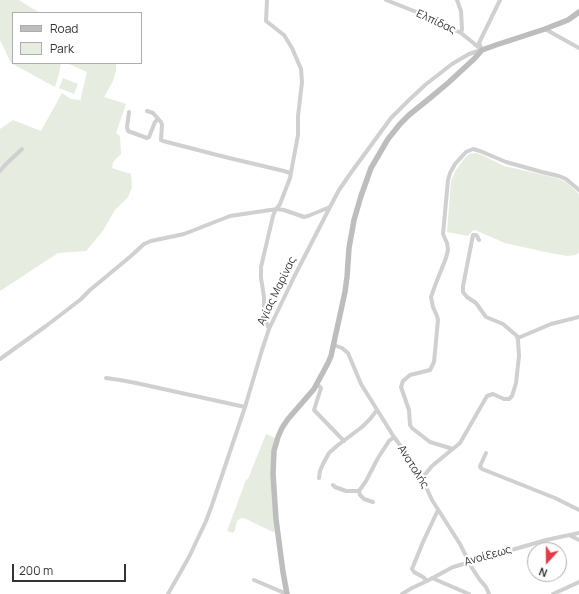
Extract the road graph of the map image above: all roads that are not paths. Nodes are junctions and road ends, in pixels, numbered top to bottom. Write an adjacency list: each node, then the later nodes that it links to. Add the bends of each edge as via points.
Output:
1 (267, 0): 15 (street, via 266,21 284,35 301,69 298,135)
2 (386, 0): 7 (street, Ελπίδας)
3 (457, 0): 7 (street, via 461,11)
4 (500, 0): 9 (street, via 479,43)
5 (579, 12): 6 (street, Αγίας Μαρίνας, via 568,20)
6 (545, 29): 8 (street); 9 (street, Αγίας Μαρίνας)
7 (461, 33): 9 (street, Ελπίδας)
8 (579, 48)
9 (482, 50): 17 (street, Αγίας Μαρίνας, via 452,64 408,100 391,118 350,174); 23 (street, via 404,119 388,139 371,168 354,220 346,283)
10 (147, 111): 12 (street)
11 (130, 112): 12 (street, via 128,131 147,138)
12 (158, 119): 15 (street, via 162,126 163,142)
13 (22, 149): 14 (street)
14 (0, 171)
15 (290, 173): 18 (street)
16 (579, 190): 31 (street, via 559,176 506,162 473,149 466,152 450,173 443,234 448,250 431,297 438,320 434,362 430,370 410,375 401,387 412,428 430,442)
17 (330, 207): 18 (street, via 308,216); 21 (street, Αγίας Μαρίνας)
18 (277, 209): 21 (street, via 271,223 261,267 264,316); 24 (street, via 230,216 184,234 144,244 80,300)
19 (479, 240): 22 (street, via 476,234 473,235 464,292 486,317 504,324)
20 (579, 317): 22 (street, via 551,324)
21 (269, 329): 27 (street, Αγίας Μαρίνας)
22 (518, 338): 31 (street, via 518,373 512,396 507,400 492,394 487,396 462,440)
23 (334, 345): 26 (street, via 328,364); 28 (street, Ανατολής, via 348,353 361,384)
24 (0, 359)
25 (106, 378): 27 (street)
26 (317, 384): 30 (street, via 321,388 314,410); 49 (street, via 282,428 274,452 276,519)
27 (245, 407): 48 (street, Αγίας Μαρίνας, via 206,521)
28 (377, 410): 29 (street, Ανατολής); 30 (street, via 362,427)
29 (394, 437): 34 (street, Ανατολής); 36 (street, via 381,452)
30 (344, 441): 33 (street, via 327,456)
31 (453, 450): 34 (street, via 432,466)
32 (486, 453): 39 (street, via 480,464 482,469)
33 (318, 478)
34 (422, 478): 38 (street, Ανατολής)
35 (333, 485): 36 (street, via 346,491)
36 (359, 491): 37 (street, via 364,499)
37 (373, 502)
38 (438, 510): 43 (street, Ανατολής); 46 (street, via 412,569)
39 (579, 510)
40 (579, 533): 41 (street, Ανοίξεως)
41 (569, 535): 42 (street); 43 (street, Ανοίξεως)
42 (579, 540)
43 (469, 562): 44 (street, Ανοίξεως, via 449,568); 52 (street, Ανατολής)
44 (432, 578): 46 (street, Ανοίξεως); 51 (street)
45 (254, 580): 49 (street)
46 (427, 581): 50 (street, Ανοίξεως)
47 (579, 582): 53 (street)
48 (168, 594)
49 (287, 594)
50 (402, 594)
51 (469, 594)
52 (489, 594)
53 (553, 594)

